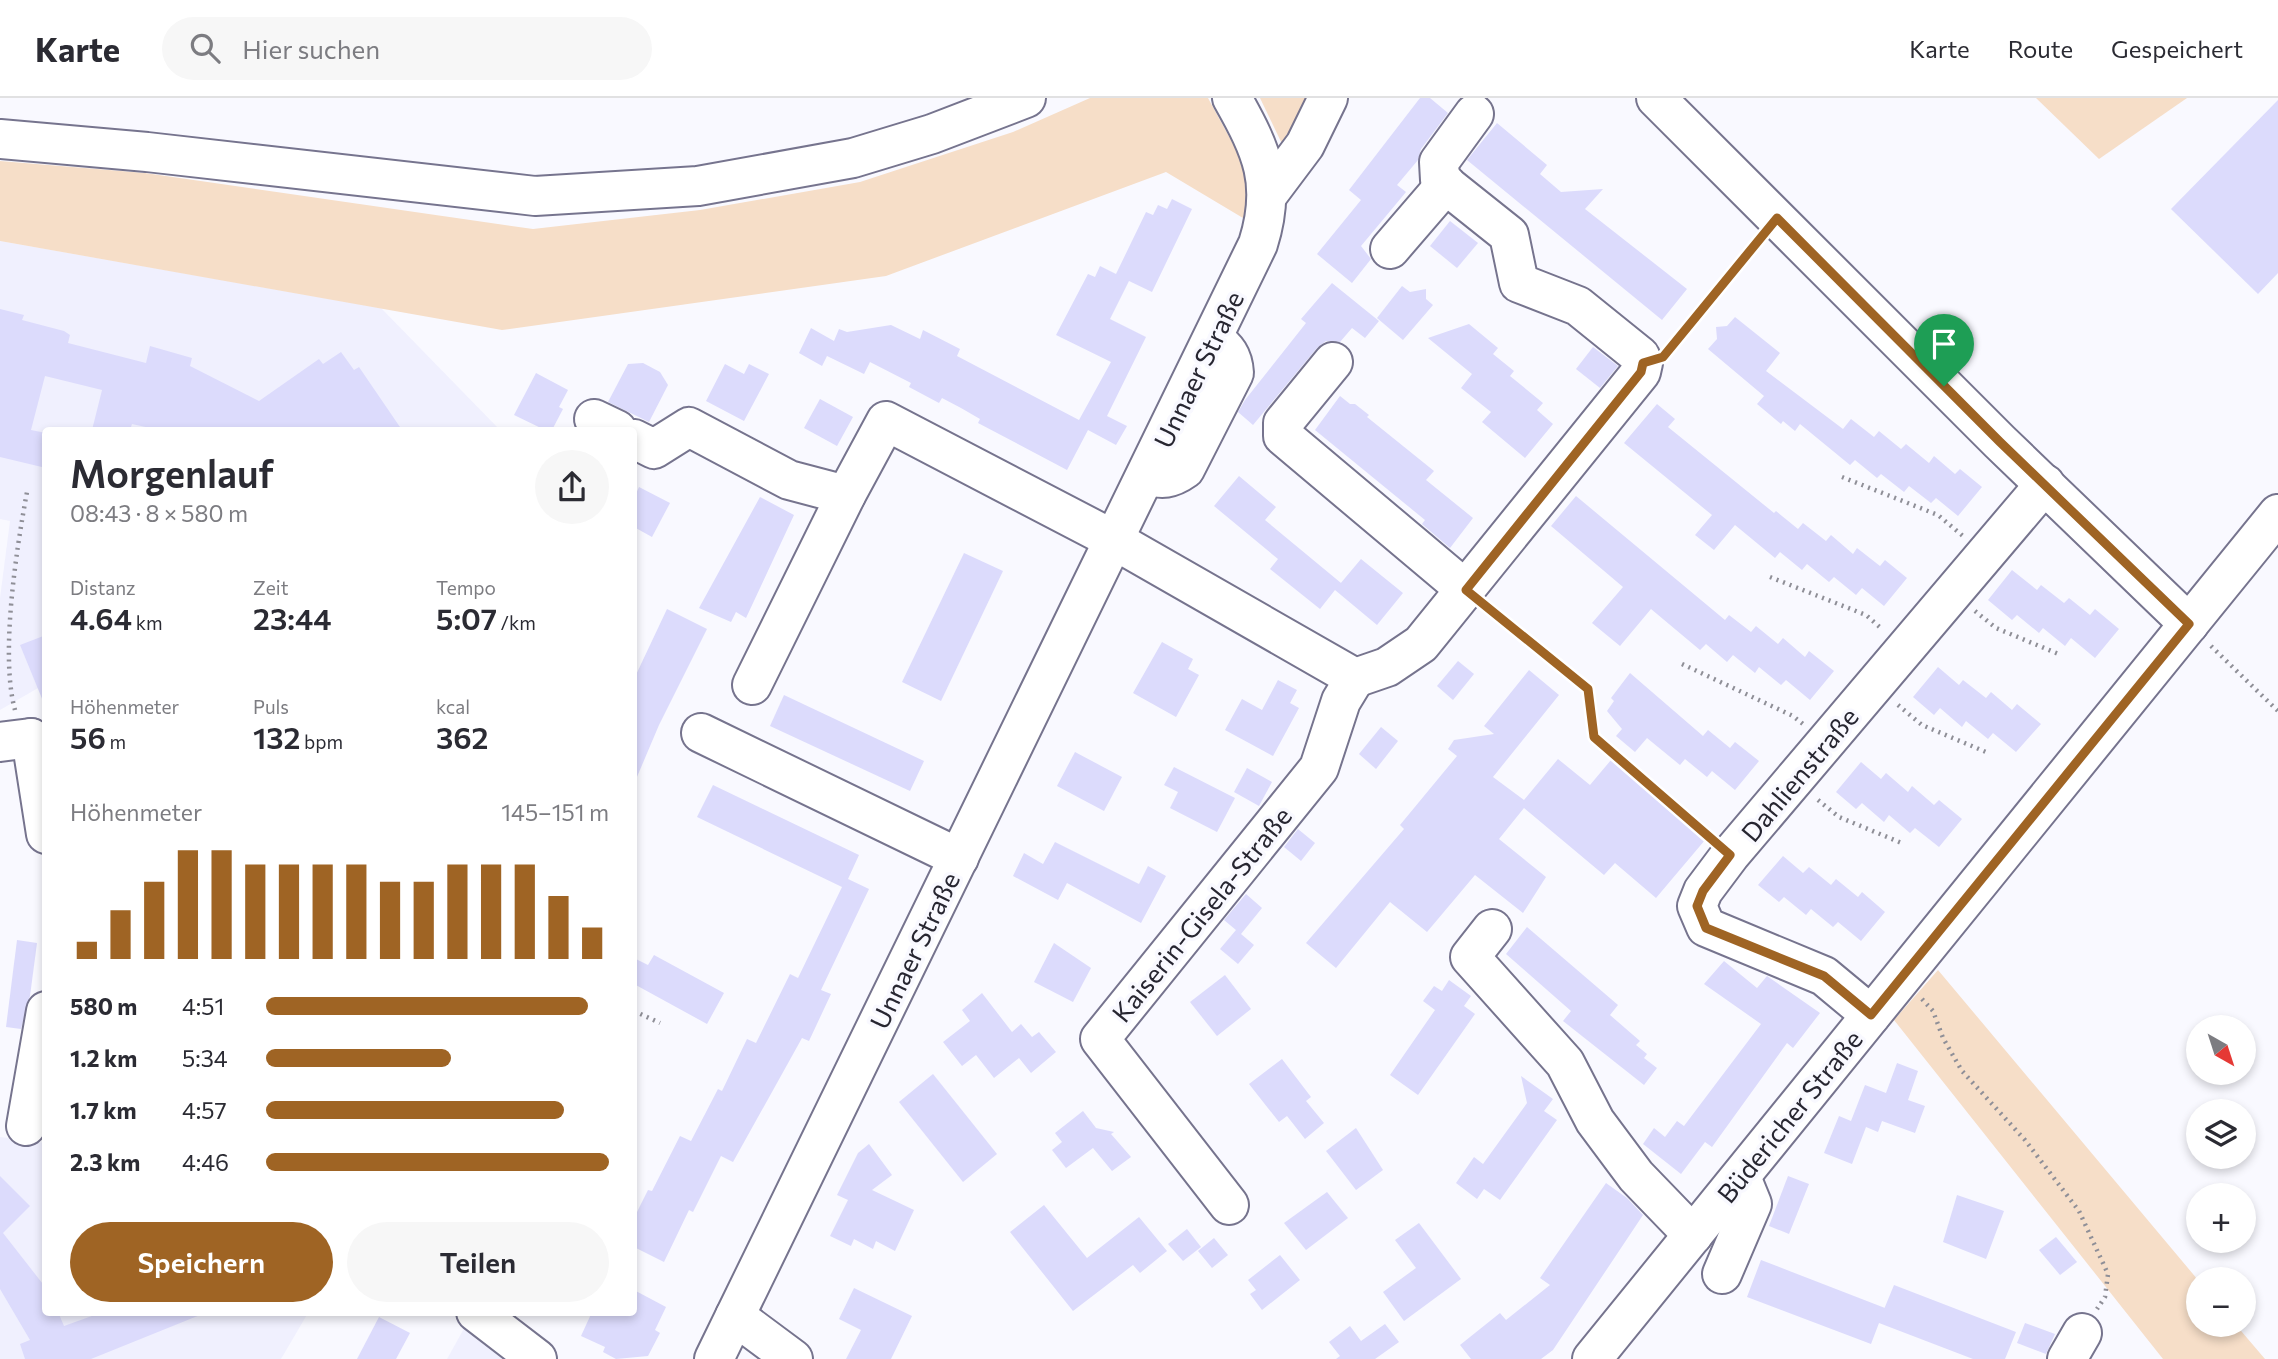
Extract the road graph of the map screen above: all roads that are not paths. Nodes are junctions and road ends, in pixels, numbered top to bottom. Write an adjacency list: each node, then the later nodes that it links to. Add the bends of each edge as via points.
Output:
1 (1026, 98): 6 (street, via 853,159 698,186 535,196)
2 (1232, 98): 8 (street, Unnaer Straße, via 1260,150)
3 (1328, 98): 8 (street, Unnaer Straße, via 1305,145)
4 (1656, 98): 12 (street)
5 (1474, 114): 7 (street, via 1439,162 1440,180)
6 (0, 139)
7 (1446, 184): 9 (street); 16 (street, via 1509,235 1519,283 1578,306 1640,356 1653,360)
8 (1269, 193): 15 (street, Unnaer Straße, via 1258,244)
9 (1390, 249)
10 (1333, 362): 16 (street, via 1283,423 1283,436)
11 (637, 440): 13 (street, via 654,449 689,427 789,480)
12 (2045, 484): 17 (street); 25 (street, Dahlienstraße, via 1730,855 1697,906 1706,928 1824,976)
13 (846, 495): 15 (street, via 886,421); 19 (street)
14 (2278, 514): 17 (street, Büdericher Straße)
15 (1114, 540): 18 (street); 23 (street, Unnaer Straße)
16 (1466, 590): 18 (street, via 1422,644 1387,667)
17 (2189, 624): 25 (street, Büdericher Straße)
18 (1355, 678): 29 (street, Kaiserin-Gisela-Straße, via 1341,701 1319,768 1100,1039)
19 (752, 685)
20 (26, 733): 22 (street)
21 (701, 733): 23 (street)
22 (42, 814)
23 (959, 858): 33 (street, Unnaer Straße)
24 (1492, 929): 30 (street, via 1470,957 1565,1063 1595,1121 1636,1176)
25 (1871, 1015): 28 (street, Büdericher Straße)
26 (42, 1032): 27 (street)
27 (24, 1126)
28 (1741, 1177): 30 (street, Büdericher Straße); 31 (street, via 1752,1204)
29 (1229, 1205)
30 (1693, 1235): 37 (street, Büdericher Straße)
31 (1723, 1274)
32 (481, 1316): 34 (street)
33 (735, 1316): 35 (street, Unnaer Straße); 36 (street)
34 (537, 1359)
35 (714, 1359)
36 (793, 1359)
37 (1592, 1359)

